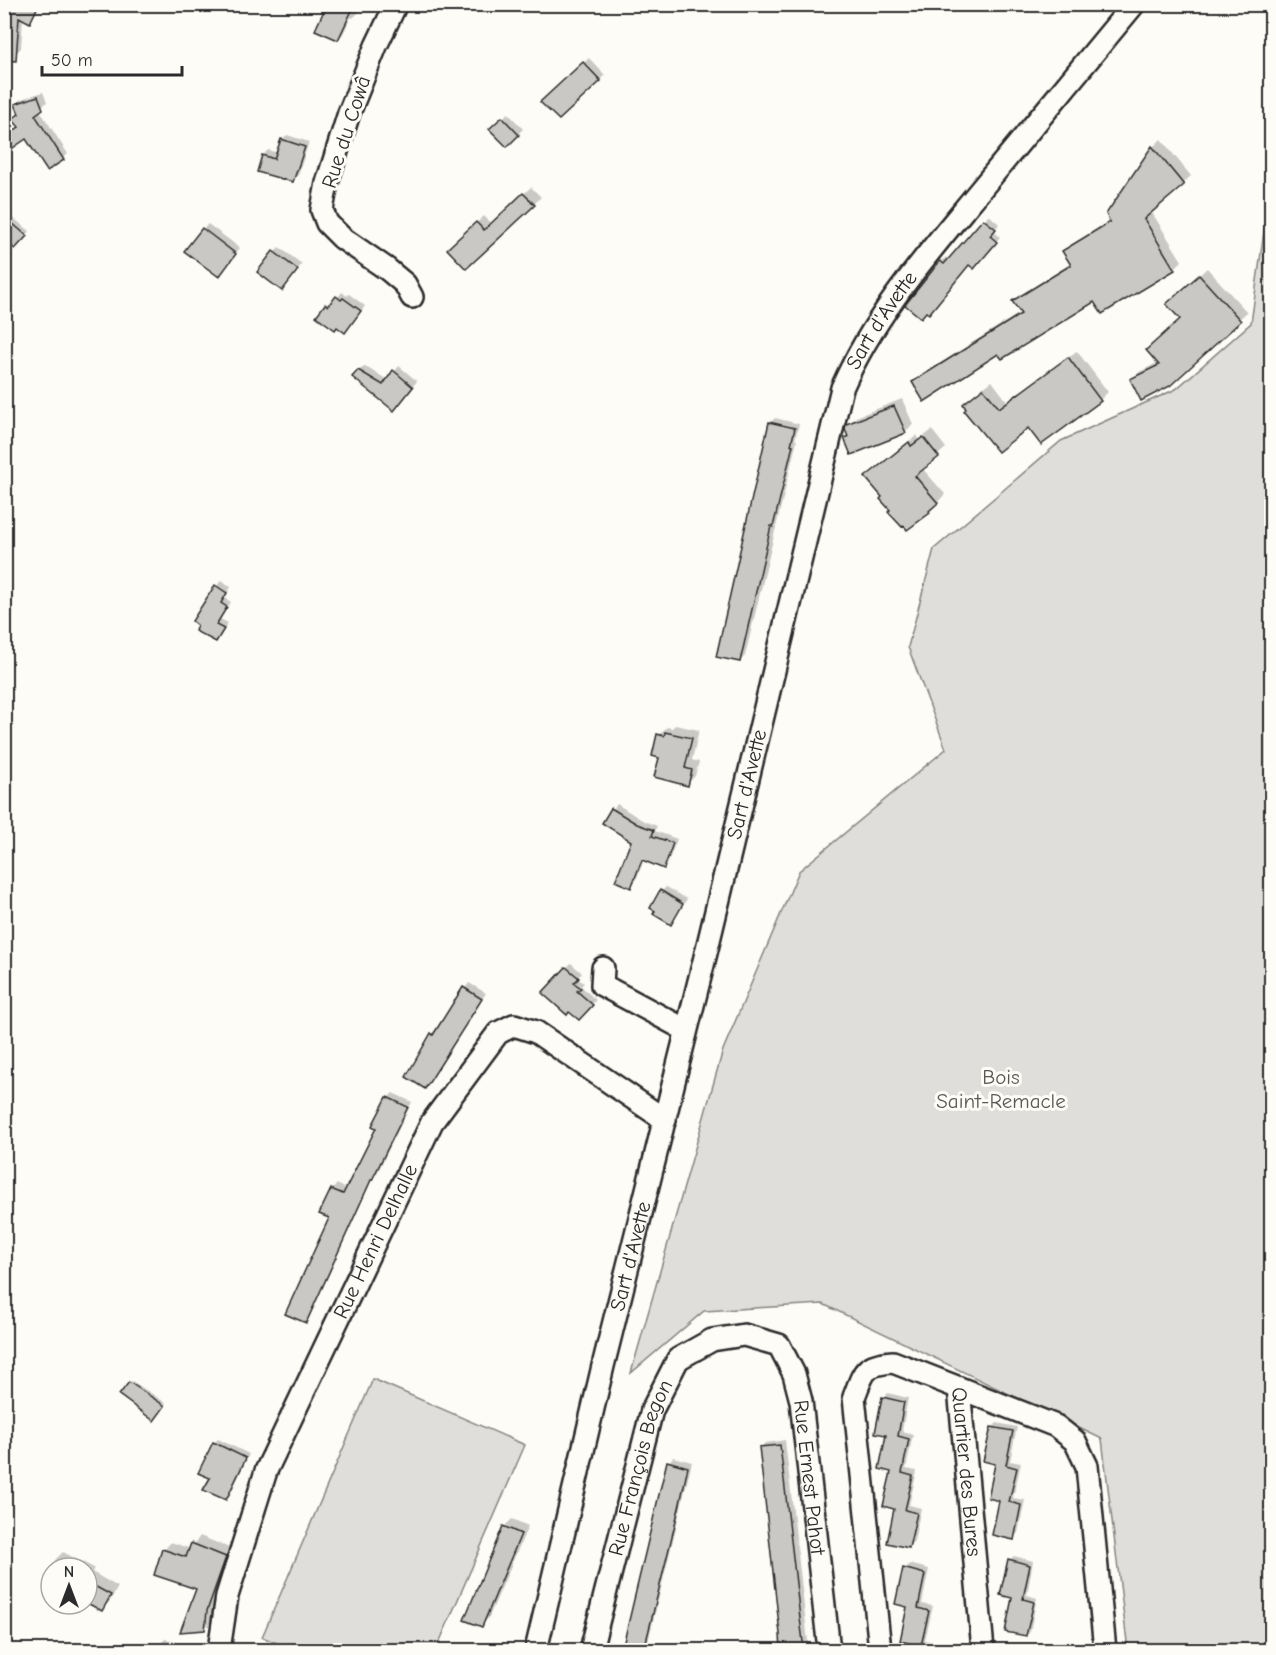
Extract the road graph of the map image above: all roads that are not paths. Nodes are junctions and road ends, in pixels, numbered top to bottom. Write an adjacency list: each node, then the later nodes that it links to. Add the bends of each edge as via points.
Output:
1 (396, 4): 3 (street, Rue du Cowâ, via 346,123 322,210 327,223 342,238 405,284)
2 (1134, 4): 5 (street, Sart d'Avette, via 920,263 876,321 842,388)
3 (412, 297)
4 (603, 969): 5 (street, via 602,985)
5 (686, 1030): 6 (street, Sart d'Avette)
6 (665, 1120): 9 (street, Rue Henri Delhalle, via 536,1032 514,1025 498,1033 432,1122 266,1471 227,1596); 10 (street, Sart d'Avette)
7 (744, 1335): 11 (street, Rue François Begon, via 712,1340 678,1359 652,1410); 12 (street, Rue Ernest Pahot, via 779,1345 794,1374 801,1401)
8 (959, 1388): 13 (street, Quartier des Bures, via 893,1362 875,1363 863,1373 854,1396); 14 (street, Quartier des Bures); 15 (street, via 1056,1426 1075,1441 1086,1466)
9 (219, 1650)
10 (536, 1650)
11 (591, 1650)
12 (829, 1650)
13 (880, 1650)
14 (983, 1650)
15 (1105, 1650)

